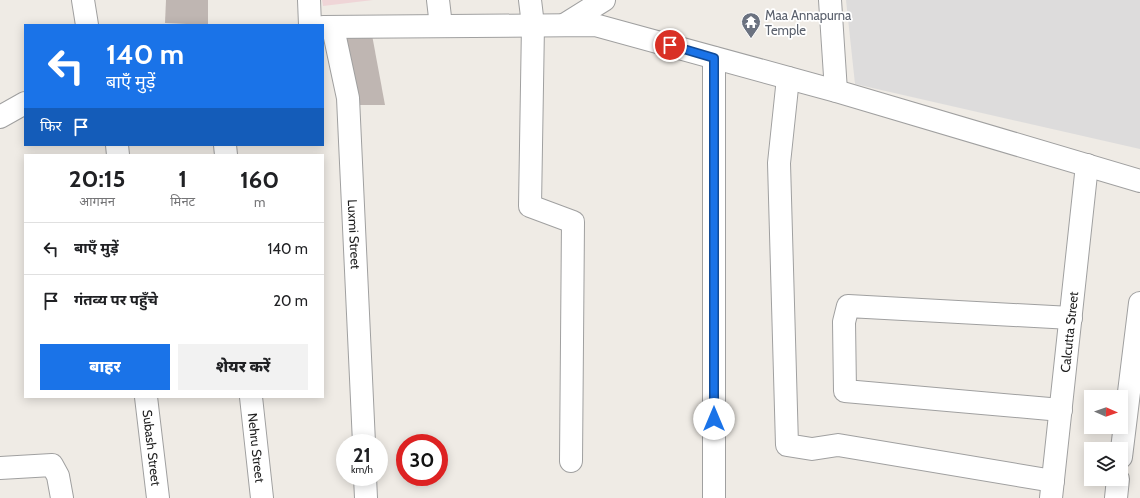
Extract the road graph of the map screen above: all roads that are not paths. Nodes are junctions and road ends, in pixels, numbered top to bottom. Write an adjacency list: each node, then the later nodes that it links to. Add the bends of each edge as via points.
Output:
1 (83, 0): 7 (street)
2 (309, 0): 8 (street)
3 (438, 0): 11 (street)
4 (530, 0): 10 (street)
5 (604, 0): 9 (street)
6 (830, 0): 15 (street)
7 (87, 24)
8 (310, 24)
9 (564, 24): 10 (street); 13 (street, via 595,25)
10 (533, 25): 11 (street); 27 (street, via 530,206 573,222)
11 (440, 26): 12 (street)
12 (328, 28): 25 (street, Luxmi Street, via 348,98)
13 (714, 58): 14 (street); 36 (street)
14 (788, 78): 15 (street); 31 (street, via 779,163 787,445 812,448 838,445)
15 (836, 91): 18 (street)
16 (24, 104): 17 (street)
17 (0, 117)
18 (1087, 166): 19 (street); 21 (street, Calcutta Street)
19 (1140, 181)
20 (1140, 303): 26 (street)
21 (1071, 318): 24 (street, Calcutta Street); 24 (street, via 848,306 844,322 845,391)
22 (146, 398): 33 (street, Subash Street)
23 (251, 398): 34 (street, Nehru Street)
24 (1061, 410): 31 (street, Calcutta Street)
25 (364, 434)
26 (1123, 442)
27 (571, 460)
28 (0, 468): 32 (street, via 52,465 58,476)
29 (366, 486): 35 (street)
30 (1117, 486): 37 (street)
31 (1052, 490)
32 (62, 498)
33 (158, 498)
34 (262, 498)
35 (366, 498)
36 (714, 498)
37 (1116, 498)

